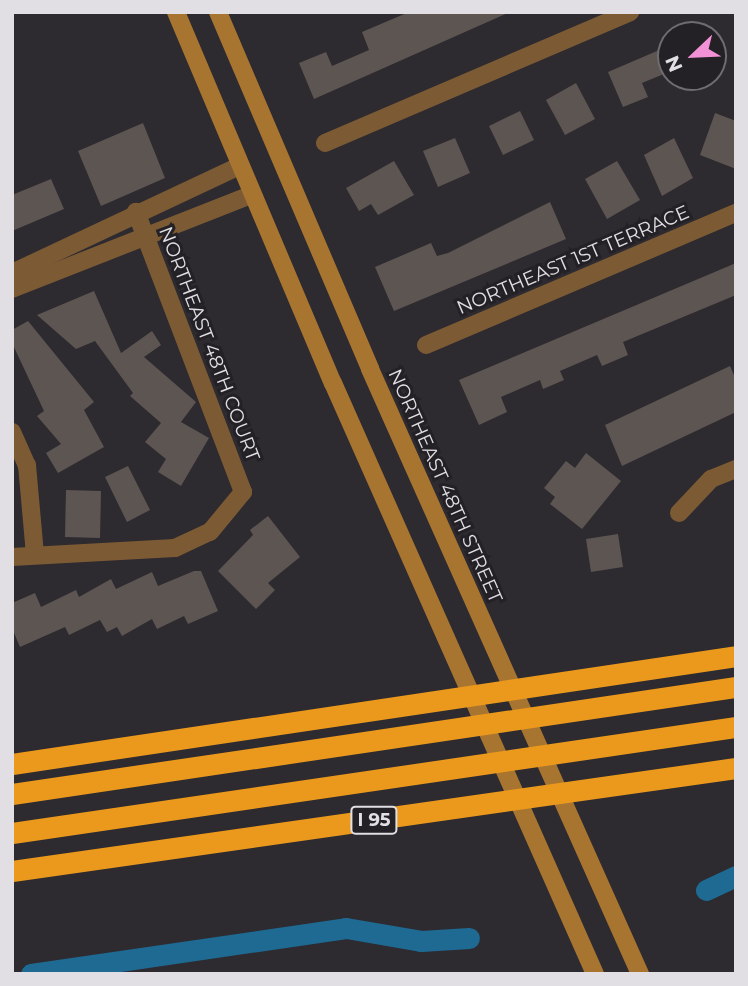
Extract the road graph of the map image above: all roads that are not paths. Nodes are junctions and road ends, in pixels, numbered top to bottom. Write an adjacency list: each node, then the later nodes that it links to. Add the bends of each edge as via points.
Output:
1 (176, 12): 5 (main road)
2 (218, 12): 27 (main road, NORTHEAST 48TH STREET)
3 (630, 12): 4 (street)
4 (326, 143)
5 (239, 166): 6 (main road); 7 (street)
6 (251, 195): 9 (street); 26 (main road)
7 (136, 212): 9 (street, NORTHEAST 48TH COURT); 10 (street)
8 (736, 213): 12 (street, NORTHEAST 1ST TERRACE)
9 (145, 236): 11 (street); 16 (street, NORTHEAST 48TH COURT, via 243,492 210,532 175,548)
10 (12, 273)
11 (12, 289)
12 (426, 345)
13 (12, 432): 16 (street, via 27,465)
14 (736, 469): 15 (street, via 711,479)
15 (679, 513)
16 (35, 554): 17 (street)
17 (12, 557)
18 (736, 656): 21 (highway)
19 (736, 687): 23 (highway)
20 (736, 727): 24 (highway)
21 (12, 764)
22 (736, 768): 25 (highway, I 95)
23 (12, 794)
24 (12, 833)
25 (12, 871)
26 (595, 974)
27 (640, 974)

